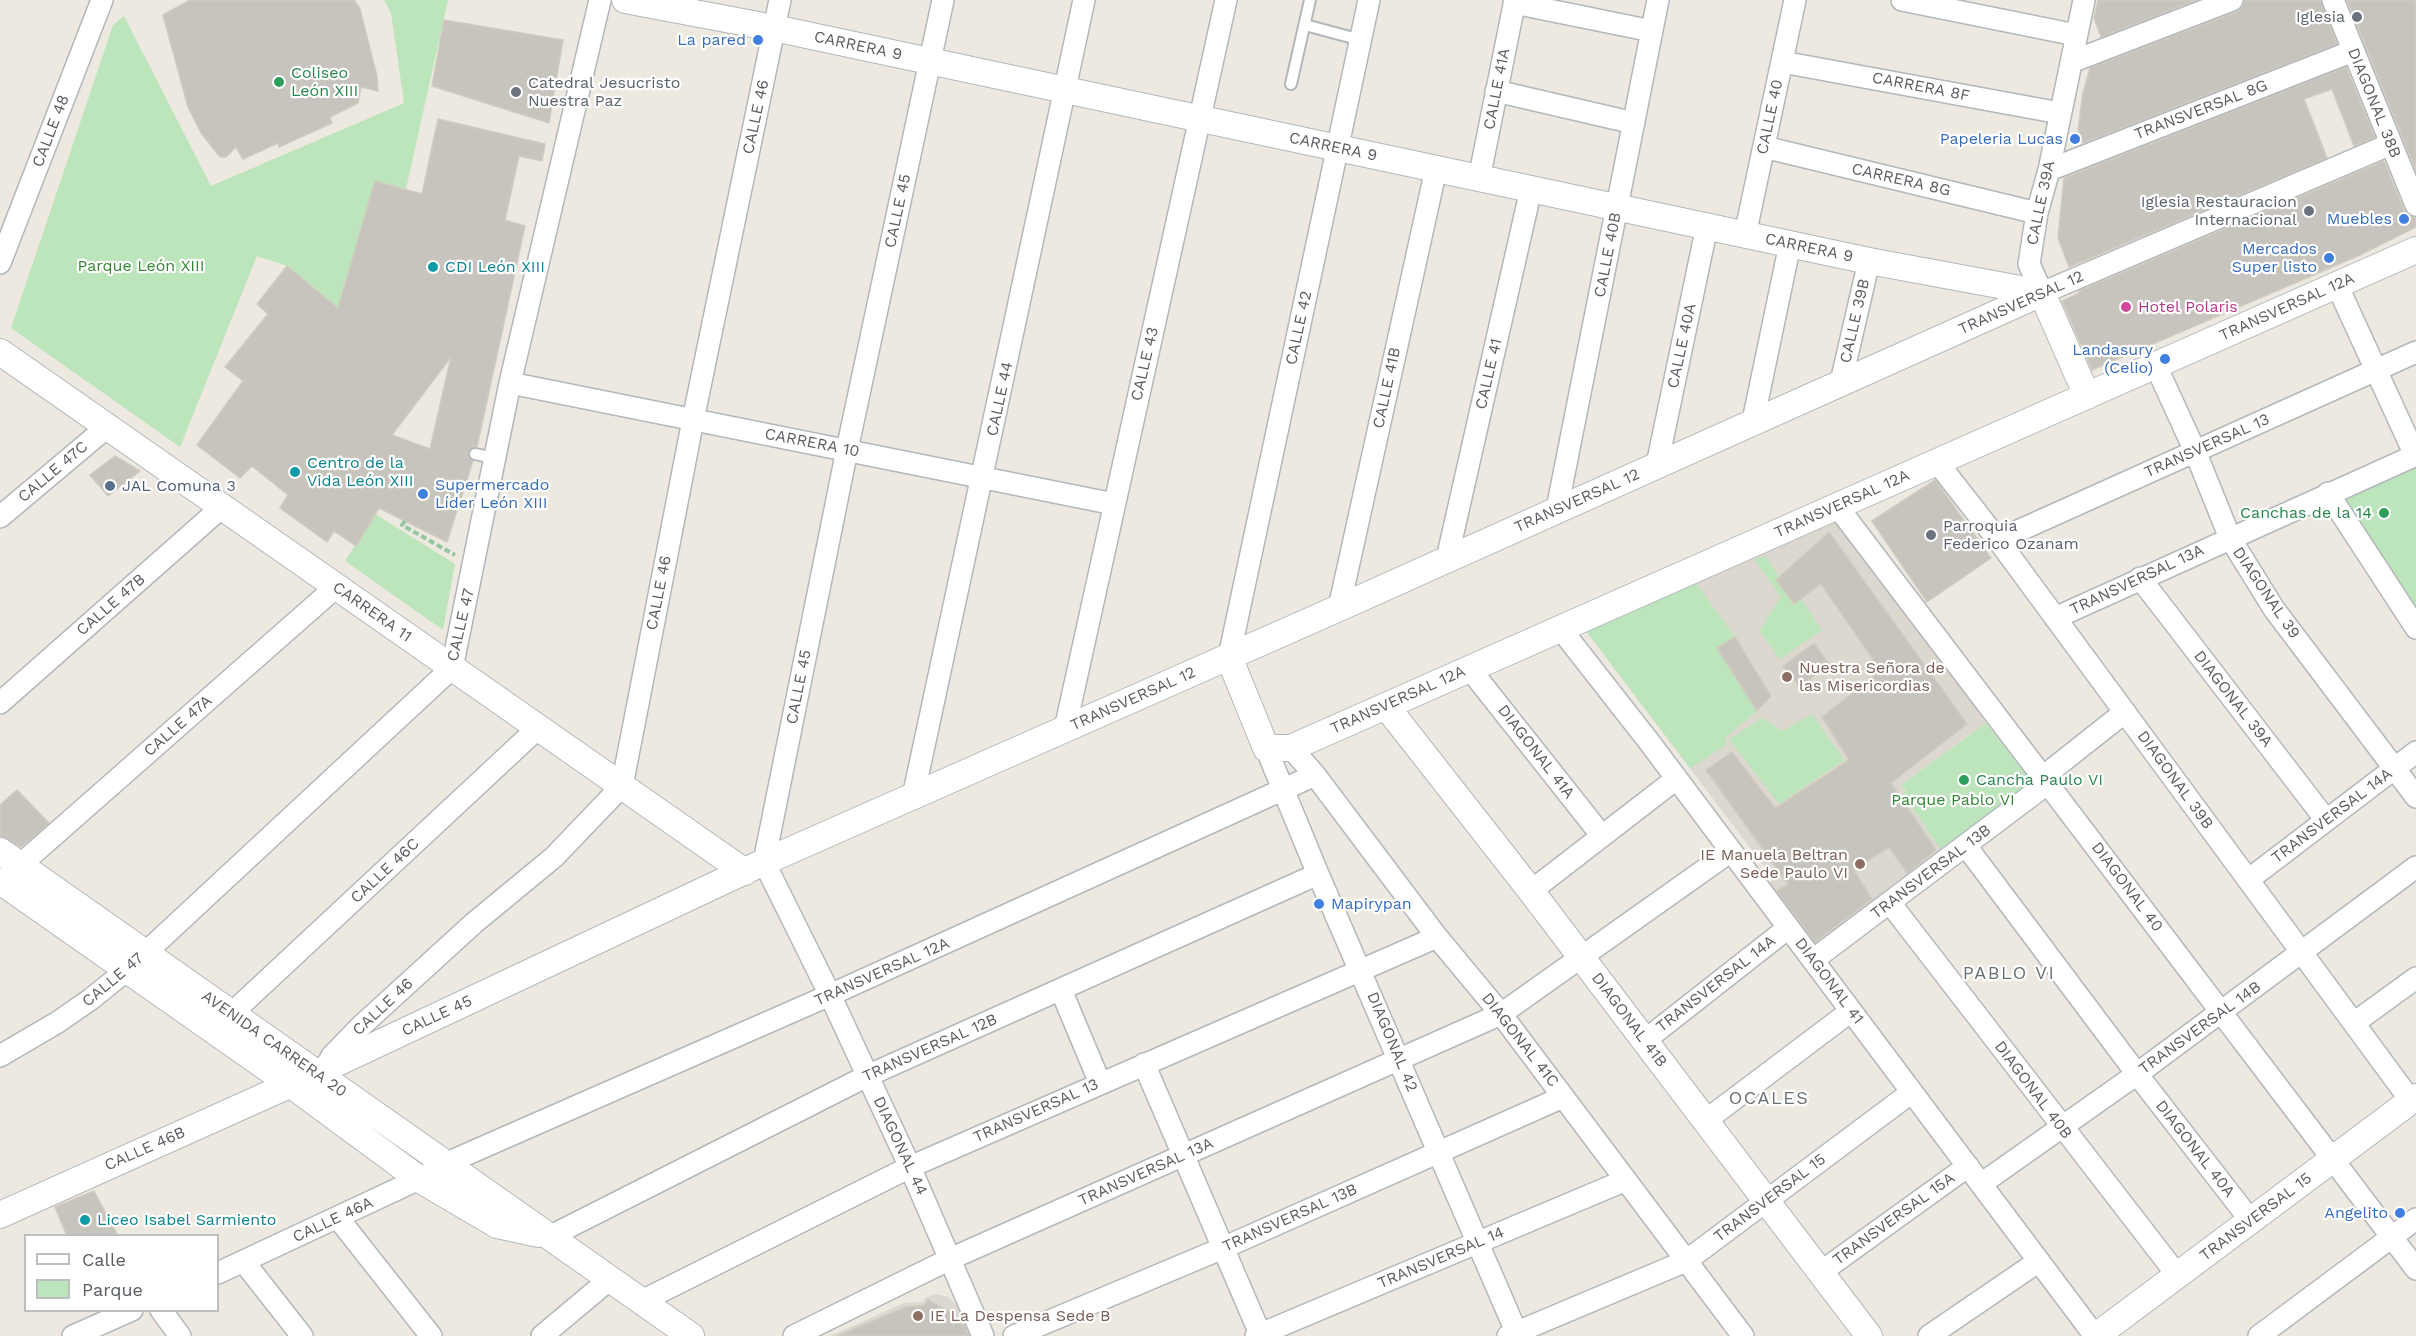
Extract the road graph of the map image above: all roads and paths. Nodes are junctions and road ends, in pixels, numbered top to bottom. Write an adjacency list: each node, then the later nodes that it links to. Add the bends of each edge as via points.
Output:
1 (102, 0): 47 (street, CALLE 48)
2 (600, 0): 55 (street, CALLE 47)
3 (625, 0): 18 (street, CARRERA 9)
4 (780, 0): 18 (street, CALLE 46)
5 (943, 0): 23 (street, CALLE 45)
6 (1084, 0): 27 (street, CALLE 44)
7 (1226, 0): 30 (street, CALLE 43)
8 (1310, 0): 17 (lane)
9 (1369, 0): 21 (street, CALLE 42)
10 (1658, 0): 19 (street, CALLE 40B)
11 (1795, 0): 24 (street, CALLE 40)
12 (1902, 0): 20 (street)
13 (2084, 0): 20 (street, CALLE 39A)
14 (2232, 0): 25 (street)
15 (2333, 0): 22 (street, DIAGONAL 38B)
16 (1514, 2): 19 (street); 28 (street, CALLE 41A)
17 (1305, 26): 21 (lane); 26 (lane)
18 (774, 28): 23 (street, CARRERA 9); 57 (street, CALLE 46)
19 (1652, 31): 31 (street, CALLE 40B)
20 (2076, 35): 25 (street, CALLE 39A)
21 (1361, 40): 34 (street, CALLE 42)
22 (2353, 51): 32 (street, DIAGONAL 38B); 36 (street, TRANSVERSAL 8G)
23 (931, 62): 27 (street, CARRERA 9); 60 (street, CALLE 45)
24 (1782, 62): 29 (street, CARRERA 8F); 33 (street, CALLE 40)
25 (2071, 62): 29 (street, CALLE 39A)
26 (1291, 84)
27 (1065, 90): 30 (street, CARRERA 9); 65 (street, CALLE 44)
28 (1496, 91): 31 (street); 37 (street, CALLE 41A)
29 (2060, 113): 36 (street, CALLE 39A)
30 (1201, 119): 34 (street, CARRERA 9); 67 (street, CALLE 43)
31 (1634, 123): 40 (street, CALLE 40B)
32 (2391, 144): 39 (street, DIAGONAL 38B); 49 (street, TRANSVERSAL 12)
33 (1764, 147): 41 (street, CARRERA 8G); 43 (street, CALLE 40)
34 (1337, 148): 35 (street, CARRERA 9); 83 (street, CALLE 42)
35 (1436, 169): 37 (street, CARRERA 9); 79 (street, CALLE 41B)
36 (2049, 170): 41 (street, CALLE 39A)
37 (1479, 179): 38 (street, CARRERA 9)
38 (1531, 189): 40 (street, CARRERA 9); 75 (street, CALLE 41)
39 (2416, 205)
40 (1618, 208): 42 (street, CARRERA 9); 70 (street, CALLE 40B)
41 (2037, 213): 49 (street, CALLE 39A, via 2029,264)
42 (1707, 226): 43 (street, CARRERA 9); 64 (street, CALLE 40A)
43 (1745, 235): 44 (street, CARRERA 9)
44 (1790, 244): 46 (street, CARRERA 9); 58 (street)
45 (2416, 250): 48 (street, TRANSVERSAL 12A)
46 (1869, 261): 49 (street, CARRERA 9); 54 (street, CALLE 39B)
47 (0, 263)
48 (2337, 285): 52 (street, TRANSVERSAL 12A); 53 (street)
49 (2042, 293): 54 (street, TRANSVERSAL 12); 56 (street, CALLE 39A)
50 (0, 352): 59 (street, CARRERA 11)
51 (2416, 352): 53 (street, TRANSVERSAL 13)
52 (2156, 366): 56 (street, TRANSVERSAL 12A); 61 (street, DIAGONAL 39)
53 (2376, 370): 61 (street, TRANSVERSAL 13); 62 (street)
54 (1841, 382): 58 (street, TRANSVERSAL 12)
55 (510, 383): 57 (street, CARRERA 10); 76 (street, CALLE 47, via 485,456)
56 (2088, 396): 63 (street, TRANSVERSAL 12A)
57 (693, 420): 60 (street, CARRERA 10); 97 (street, CALLE 46)
58 (1753, 422): 64 (street, TRANSVERSAL 12)
59 (107, 427): 69 (street, CARRERA 11); 71 (street, CALLE 47C)
60 (847, 450): 65 (street, CARRERA 10); 106 (street, CALLE 45)
61 (2195, 451): 73 (street, DIAGONAL 39); 74 (street, TRANSVERSAL 13)
62 (2416, 455): 66 (street, TRANSVERSAL 13A)
63 (1937, 462): 68 (street, TRANSVERSAL 12A); 74 (street, DIAGONAL 39B)
64 (1657, 465): 70 (street, TRANSVERSAL 12)
65 (983, 478): 67 (street, CARRERA 10); 99 (street, CALLE 44)
66 (2328, 494): 73 (street, TRANSVERSAL 13A); 82 (street)
67 (1114, 504): 90 (street, CALLE 43)
68 (1837, 506): 81 (street, TRANSVERSAL 12A); 96 (street, DIAGONAL 40)
69 (222, 507): 78 (street, CARRERA 11); 86 (street, CALLE 47B)
70 (1557, 509): 75 (street, TRANSVERSAL 12)
71 (0, 517)
72 (405, 521): 76 (path, via 402,525)
73 (2230, 538): 77 (street, TRANSVERSAL 13A); 93 (street, DIAGONAL 39, via 2274,609)
74 (1998, 540): 80 (street, DIAGONAL 39B)
75 (1447, 559): 79 (street, TRANSVERSAL 12)
76 (474, 566): 84 (street, CALLE 47)
77 (2140, 578): 80 (street, TRANSVERSAL 13A); 101 (street, DIAGONAL 39A)
78 (336, 587): 84 (street, CARRERA 11); 105 (street, CALLE 47A)
79 (1339, 608): 83 (street, TRANSVERSAL 12)
80 (2055, 618): 88 (street, DIAGONAL 39B)
81 (1560, 628): 85 (street, TRANSVERSAL 12A); 95 (street, DIAGONAL 41)
82 (2416, 628)
83 (1229, 657): 90 (street, TRANSVERSAL 12); 91 (street)
84 (452, 668): 89 (street, CARRERA 11); 117 (street, CALLE 47)
85 (1469, 668): 87 (street, TRANSVERSAL 12A); 102 (street, DIAGONAL 41A)
86 (0, 703)
87 (1386, 706): 91 (street, TRANSVERSAL 12A); 110 (street, DIAGONAL 41B)
88 (2125, 712): 96 (street, TRANSVERSAL 13B); 109 (street, DIAGONAL 39B)
89 (538, 728): 97 (street, CARRERA 11); 124 (street, CALLE 46C)
90 (1065, 729): 99 (street, TRANSVERSAL 12)
91 (1279, 748): 94 (street, DIAGONAL 41C); 98 (street, DIAGONAL 42)
92 (2416, 752): 93 (street, TRANSVERSAL 14A)
93 (2394, 768): 100 (street, DIAGONAL 39); 101 (street, TRANSVERSAL 14A)
94 (1315, 775): 98 (street, TRANSVERSAL 12A); 113 (street, DIAGONAL 41C)
95 (1676, 779): 102 (street); 104 (street, DIAGONAL 41)
96 (2046, 780): 103 (street, TRANSVERSAL 13B); 123 (street, DIAGONAL 40)
97 (622, 786): 106 (street, CARRERA 11); 131 (street, CALLE 46, via 547,863 474,923 360,1027)
98 (1283, 791): 108 (street, DIAGONAL 42); 121 (street, TRANSVERSAL 12A)
99 (913, 796): 106 (street, TRANSVERSAL 12)
100 (2416, 797)
101 (2326, 820): 109 (street, TRANSVERSAL 14A)
102 (1602, 836): 110 (street)
103 (1966, 846): 111 (street, TRANSVERSAL 13B); 132 (street, DIAGONAL 40A)
104 (1731, 851): 112 (street, DIAGONAL 41); 115 (street)
105 (6, 865): 117 (street, AVENIDA CARRERA 20)
106 (754, 867): 121 (street, DIAGONAL 44); 131 (street, CALLE 45)
107 (2416, 867): 114 (street, TRANSVERSAL 14B)
108 (1318, 873): 118 (street, DIAGONAL 42); 120 (street, TRANSVERSAL 12B)
109 (2248, 880): 114 (street, DIAGONAL 39B)
110 (1531, 891): 115 (street, DIAGONAL 41B)
111 (1890, 903): 116 (street, TRANSVERSAL 13B); 140 (street, DIAGONAL 40B)
112 (1788, 928): 116 (street, DIAGONAL 41); 127 (street, TRANSVERSAL 14A)
113 (1437, 937): 118 (street, TRANSVERSAL 13); 125 (street, DIAGONAL 41C)
114 (2302, 952): 123 (street, TRANSVERSAL 14B); 126 (street, DIAGONAL 39B)
115 (1582, 958): 125 (street); 127 (street, DIAGONAL 41B)
116 (1813, 960): 122 (street, DIAGONAL 41)
117 (136, 962): 124 (street, AVENIDA CARRERA 20); 128 (street, CALLE 47, via 58,1022); 135 (street, AVENIDA CARRERA 20)
118 (1360, 970): 129 (street, DIAGONAL 42); 130 (street, TRANSVERSAL 13)
119 (2416, 978): 126 (street)
120 (1061, 990): 133 (street, TRANSVERSAL 12B); 134 (street)
121 (830, 996): 133 (street, DIAGONAL 44); 144 (street, TRANSVERSAL 12A)
122 (1851, 1011): 136 (street, DIAGONAL 41); 139 (street)
123 (2221, 1012): 132 (street, TRANSVERSAL 14B); 143 (street, DIAGONAL 40)
124 (231, 1014): 131 (street, AVENIDA CARRERA 20)
125 (1501, 1014): 129 (street, TRANSVERSAL 13A); 137 (street, DIAGONAL 41C)
126 (2354, 1023): 138 (street, DIAGONAL 39B)
127 (1644, 1041): 139 (street, DIAGONAL 41B)
128 (5, 1045)
129 (1399, 1059): 141 (street, DIAGONAL 42); 142 (street, TRANSVERSAL 13A)
130 (1144, 1064): 134 (street, TRANSVERSAL 13); 142 (street)
131 (321, 1070): 135 (street, CALLE 45); 144 (street, AVENIDA CARRERA 20)
132 (2137, 1074): 140 (street, TRANSVERSAL 14B); 154 (street, DIAGONAL 40A)
133 (867, 1076): 146 (street, DIAGONAL 44); 155 (street, TRANSVERSAL 12B)
134 (1100, 1083): 146 (street, TRANSVERSAL 13)
135 (290, 1084): 147 (street, AVENIDA CARRERA 20); 151 (street, CALLE 46B)
136 (1912, 1092): 145 (street, DIAGONAL 41); 150 (street, TRANSVERSAL 15)
137 (1563, 1097): 141 (street, TRANSVERSAL 13B); 148 (street, DIAGONAL 41C)
138 (2414, 1099): 143 (street, TRANSVERSAL 15)
139 (1705, 1121): 150 (street, DIAGONAL 41B)
140 (2062, 1127): 149 (street, TRANSVERSAL 14B); 166 (street, DIAGONAL 40B)
141 (1439, 1152): 157 (street, DIAGONAL 42); 158 (street, TRANSVERSAL 13B)
142 (1183, 1156): 158 (street); 159 (street, TRANSVERSAL 13A)
143 (2332, 1161): 154 (street, TRANSVERSAL 15); 156 (street, DIAGONAL 40)
144 (447, 1163): 147 (street, CALLE 46A); 155 (street, AVENIDA CARRERA 20)
145 (1968, 1166): 149 (street, DIAGONAL 41); 164 (street, TRANSVERSAL 15A)
146 (910, 1167): 159 (street, DIAGONAL 44); 168 (street, TRANSVERSAL 13)
147 (419, 1179): 152 (street, CALLE 46A); 155 (street, AVENIDA CARRERA 20, via 497,1225)
148 (1626, 1180): 157 (street, TRANSVERSAL 14); 161 (street, DIAGONAL 41C)
149 (1981, 1184): 160 (street, DIAGONAL 41)
150 (1767, 1201): 161 (street, TRANSVERSAL 15); 164 (street, DIAGONAL 41B)
151 (0, 1215)
152 (338, 1218): 162 (street, CALLE 46A); 177 (street)
153 (2416, 1219): 156 (street)
154 (2251, 1221): 166 (street, TRANSVERSAL 15)
155 (549, 1237): 167 (street, AVENIDA CARRERA 20)
156 (2391, 1239): 163 (street, DIAGONAL 40); 186 (street)
157 (1478, 1242): 171 (street, TRANSVERSAL 14); 172 (street, DIAGONAL 42)
158 (1223, 1248): 171 (street); 182 (street, TRANSVERSAL 13B)
159 (950, 1259): 180 (street, TRANSVERSAL 13A); 181 (street, DIAGONAL 44)
160 (2039, 1260): 184 (street); 185 (street, DIAGONAL 41)
161 (1686, 1261): 172 (street); 173 (street, DIAGONAL 41C)
162 (244, 1262): 165 (street, CALLE 46A); 176 (street)
163 (2416, 1269)
164 (1821, 1272): 183 (street, DIAGONAL 41B)
165 (219, 1273)
166 (2178, 1276): 185 (street, TRANSVERSAL 15)
167 (610, 1279): 168 (street, AVENIDA CARRERA 20); 178 (street)
168 (642, 1301): 179 (street, AVENIDA CARRERA 20)
169 (130, 1312): 174 (street)
170 (162, 1312): 175 (street)
171 (1259, 1335)
172 (1514, 1335)
173 (1741, 1335)
174 (73, 1336)
175 (180, 1336)
176 (302, 1336)
177 (431, 1336)
178 (542, 1336)
179 (691, 1336)
180 (794, 1336)
181 (983, 1336)
182 (1014, 1336)
183 (1869, 1336)
184 (1929, 1336)
185 (2096, 1336)
186 (2259, 1336)

